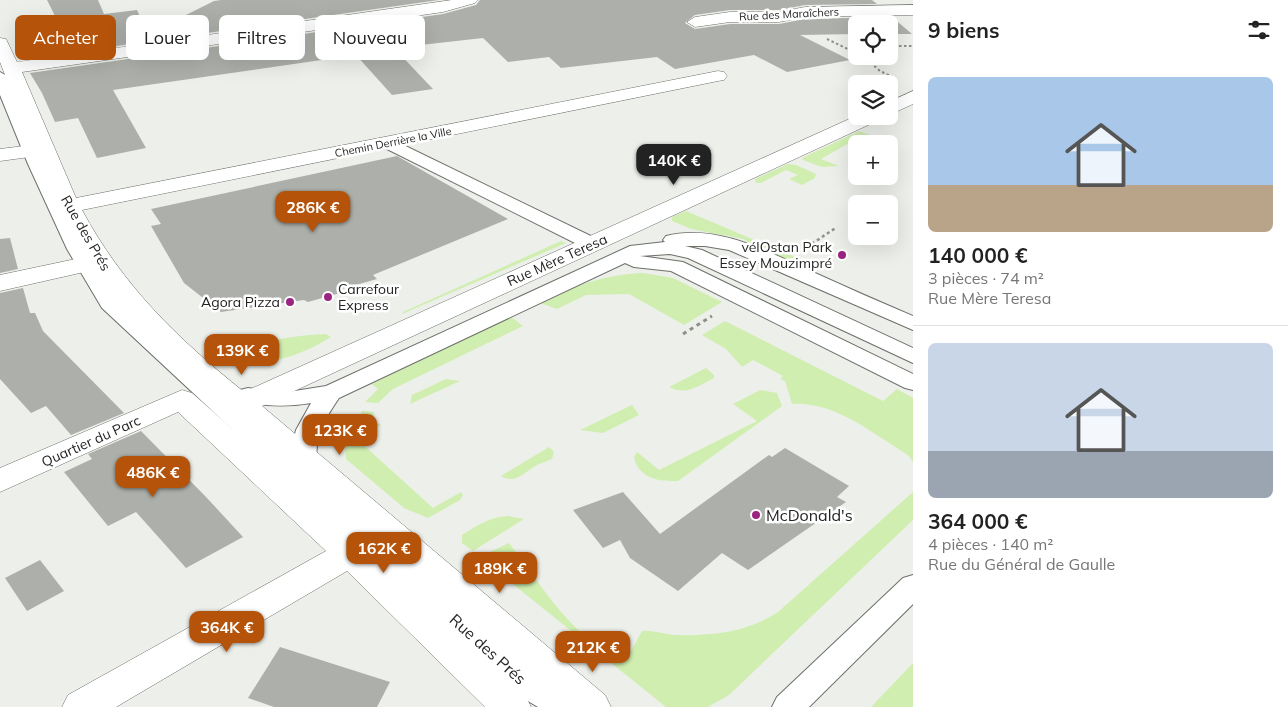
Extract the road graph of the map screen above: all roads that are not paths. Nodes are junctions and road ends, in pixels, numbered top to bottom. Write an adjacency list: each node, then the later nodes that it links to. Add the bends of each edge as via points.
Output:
1 (470, 0): 5 (street, via 443,7)
2 (913, 10): 3 (street, Rue des Maraîchers, via 805,12 779,17 730,16)
3 (695, 22)
4 (0, 43): 5 (street, Rue des Prés)
5 (6, 72): 11 (lane, Rue des Prés)
6 (718, 76): 10 (street, Chemin Derrière la Ville)
7 (913, 98): 8 (street)
8 (898, 104)
9 (852, 125): 15 (street, Rue Mère Teresa, via 638,223)
10 (389, 143): 13 (street, Chemin Derrière la Ville); 15 (lane)
11 (38, 150): 12 (street); 13 (street, Rue des Prés); 16 (lane, Rue des Prés)
12 (0, 155)
13 (68, 206): 16 (street, Rue des Prés)
14 (637, 250): 15 (lane); 18 (lane, via 670,240 705,240 734,245); 19 (lane, via 670,248 695,254)
15 (597, 255): 21 (lane, via 676,266); 22 (lane); 23 (street, Rue Mère Teresa)
16 (92, 263): 17 (street); 20 (lane, Rue des Prés, via 109,304)
17 (0, 283)
18 (913, 324)
19 (913, 356)
20 (197, 383): 23 (street, Rue des Prés); 23 (street, Rue des Prés); 25 (street, Quartier du Parc)
21 (913, 383)
22 (331, 393): 23 (lane, via 282,400); 24 (lane, via 312,417)
23 (242, 417): 24 (street, Rue des Prés); 26 (lane, Rue des Prés); 27 (street, Rue des Prés)
24 (301, 453): 26 (lane); 27 (street, Rue des Prés)
25 (0, 481)
26 (313, 490): 27 (lane, Rue des Prés)
27 (379, 550): 29 (street, via 308,576); 30 (street, Rue des Prés); 31 (lane, Rue des Prés, via 528,685); 32 (street, Rue des Prés)
28 (913, 586): 33 (lane)
29 (82, 707)
30 (511, 707)
31 (567, 707)
32 (591, 707)
33 (788, 707)

